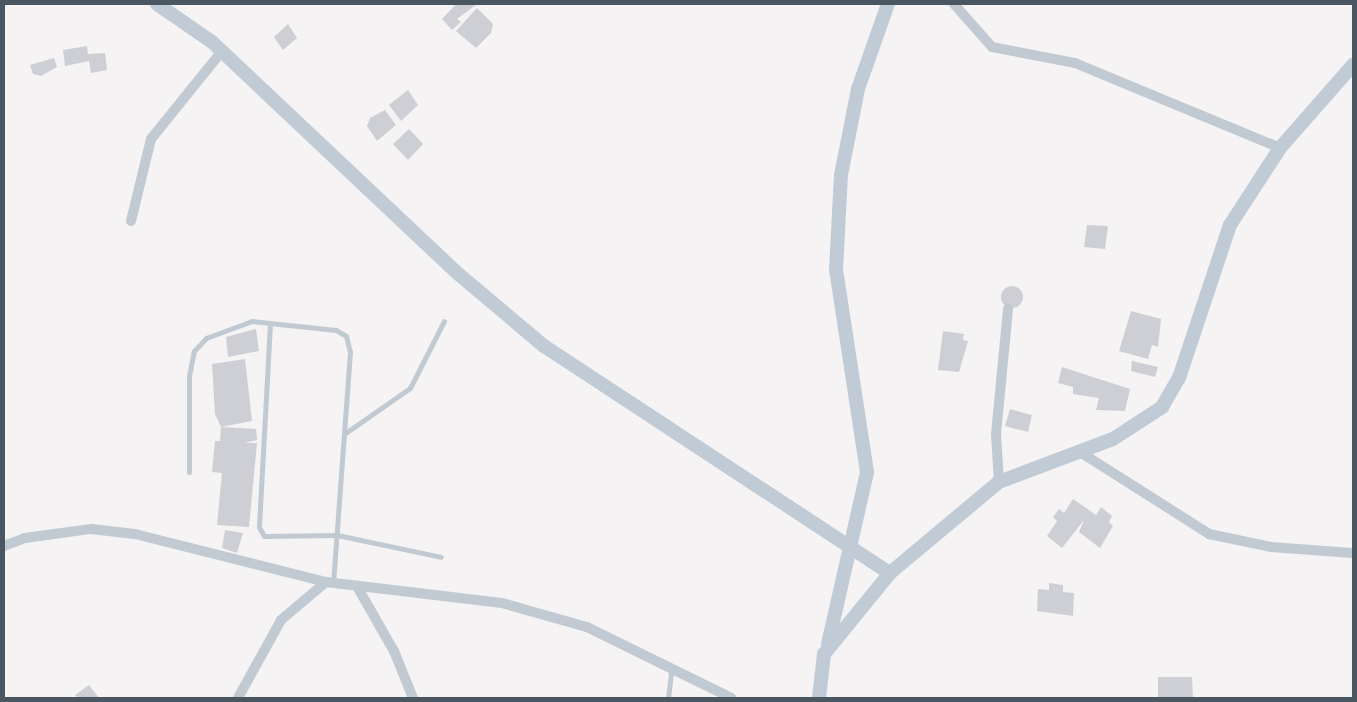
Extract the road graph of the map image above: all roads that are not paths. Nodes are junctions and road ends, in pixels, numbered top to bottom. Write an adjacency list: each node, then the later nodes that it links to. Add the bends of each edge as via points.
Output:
1 (157, 4): 4 (street)
2 (888, 4): 16 (street, via 858,89 840,175 836,234 841,328 867,456)
3 (954, 4): 6 (street, via 992,47 1075,63)
4 (222, 52): 7 (street, via 151,139); 16 (street, via 456,272 544,346)
5 (1353, 65): 6 (street)
6 (1280, 148): 12 (street, via 1230,226 1179,378 1162,407 1142,424)
7 (131, 221)
8 (1008, 309): 14 (street, via 996,434)
9 (444, 321): 11 (lane, via 410,388)
10 (270, 323): 11 (lane, via 336,330 346,336 350,352); 13 (lane, via 232,325 206,338 194,351 189,376); 15 (lane, via 259,527 264,536)
11 (344, 434): 15 (lane)
12 (1080, 452): 14 (street); 18 (street, via 1216,537)
13 (189, 472)
14 (999, 482): 20 (street)
15 (336, 535): 19 (lane); 21 (lane)
16 (850, 544): 20 (street); 23 (street, via 833,630)
17 (4, 546): 21 (street, via 25,538 91,529 135,534)
18 (1353, 553)
19 (441, 557)
20 (890, 573): 23 (street)
21 (329, 583): 22 (street); 25 (street, via 285,614)
22 (358, 588): 24 (street, via 453,596 548,613); 26 (street, via 394,651)
23 (824, 654): 29 (street)
24 (672, 667): 27 (lane); 28 (street)
25 (238, 698)
26 (413, 698)
27 (668, 698)
28 (731, 698)
29 (819, 698)

